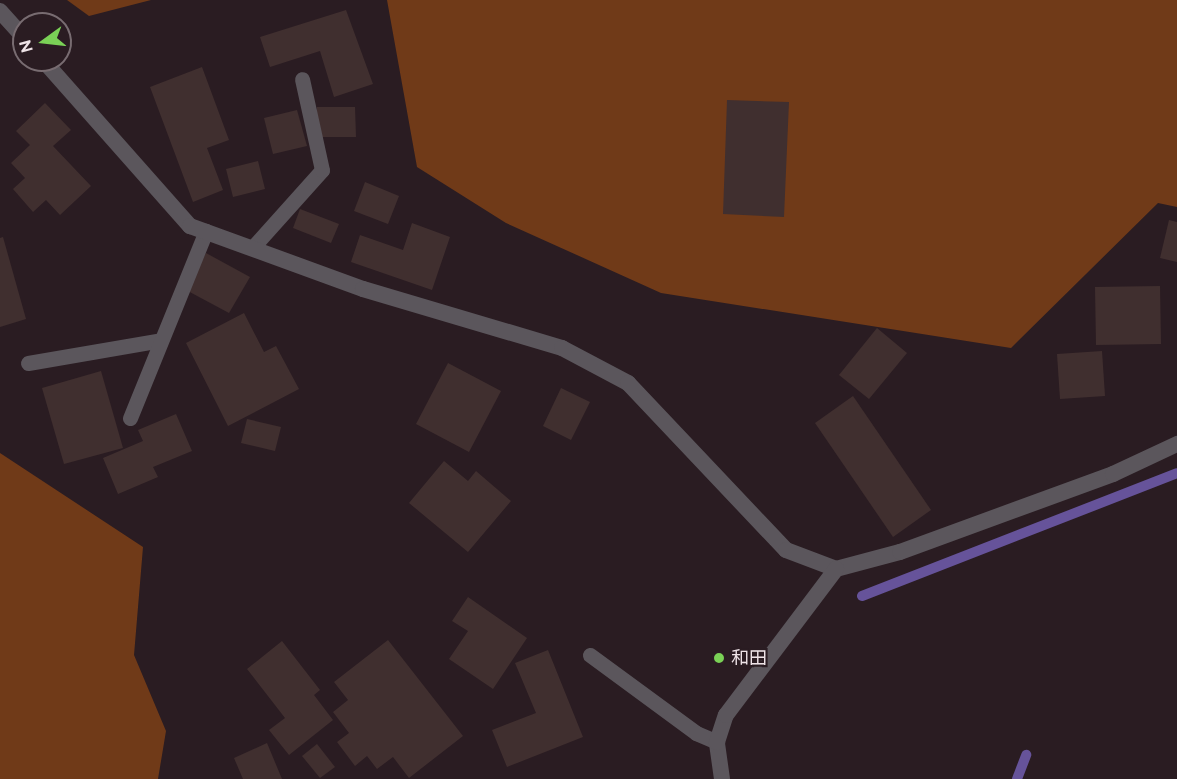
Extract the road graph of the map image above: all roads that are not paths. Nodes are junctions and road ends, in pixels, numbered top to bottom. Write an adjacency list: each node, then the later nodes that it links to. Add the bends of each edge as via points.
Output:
1 (0, 10): 2 (street)
2 (12, 24)
3 (54, 72): 5 (street, via 190,226)
4 (302, 79): 6 (lane, via 322,170)
5 (206, 231): 6 (street); 7 (lane)
6 (253, 247): 11 (street, via 363,289 562,348 628,383 786,550)
7 (161, 340): 8 (lane); 9 (lane)
8 (28, 363)
9 (130, 418)
10 (1177, 444): 11 (street, via 1113,474 945,536)
11 (836, 569): 13 (street, via 726,715)
12 (591, 655): 13 (lane, via 696,733)
13 (717, 742): 14 (street)
14 (722, 779)

